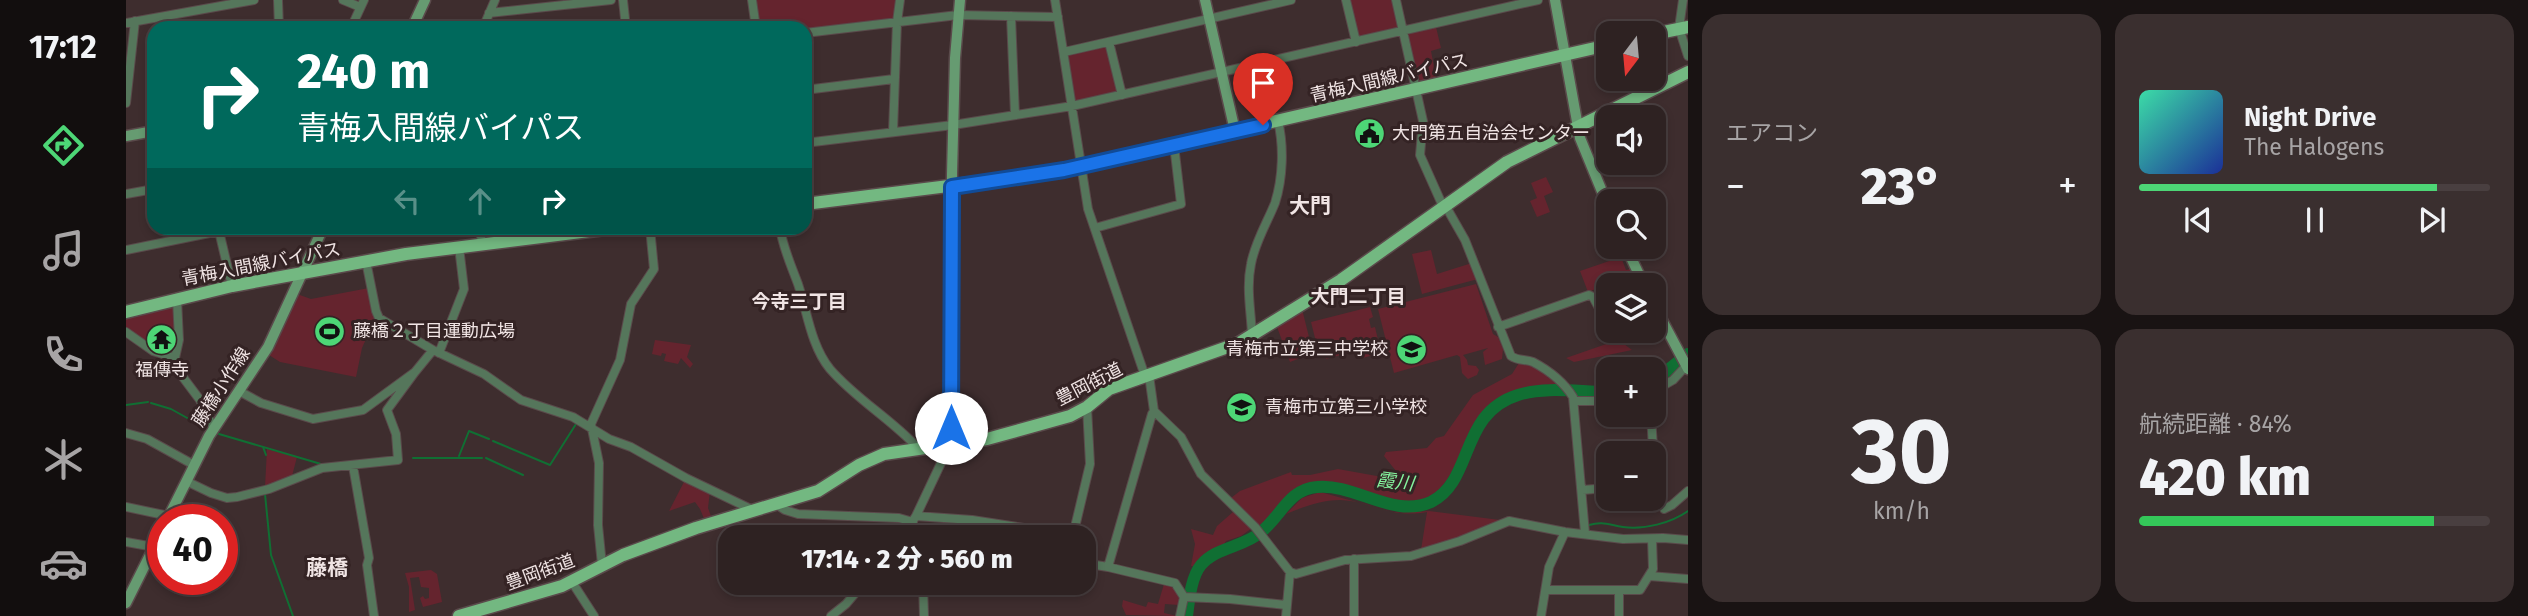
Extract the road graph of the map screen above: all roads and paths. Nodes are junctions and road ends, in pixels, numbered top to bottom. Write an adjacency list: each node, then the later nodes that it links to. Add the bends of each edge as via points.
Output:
1 (254, 0): 20 (street)
2 (278, 0): 28 (street)
3 (343, 0): 21 (street)
4 (425, 0): 30 (street)
5 (495, 0): 23 (street)
6 (611, 0): 23 (street)
7 (623, 0): 32 (street)
8 (752, 0): 33 (street)
9 (900, 0): 35 (street)
10 (960, 0): 24 (street)
11 (1055, 0): 26 (street)
12 (1205, 0): 27 (street)
13 (1291, 0): 27 (street)
14 (1346, 0): 41 (street)
15 (1396, 0): 39 (street)
16 (1496, 0): 22 (street)
17 (1538, 0): 22 (street)
18 (1555, 0): 44 (street)
19 (1683, 0): 36 (street)
20 (207, 4): 34 (street)
21 (362, 4): 29 (street)
22 (1499, 9): 39 (street)
23 (489, 13): 31 (street)
24 (958, 15): 25 (street); 35 (street); 56 (street)
25 (1011, 16): 26 (street); 54 (street)
26 (1058, 17): 43 (street)
27 (1209, 19): 40 (street); 46 (street)
28 (279, 21)
29 (354, 21)
30 (415, 21)
31 (486, 21)
32 (625, 21)
33 (755, 21)
34 (131, 22): 52 (street)
35 (897, 22): 38 (street); 48 (street)
36 (1684, 27): 37 (main road); 45 (street)
37 (1666, 31)
38 (812, 32)
39 (1403, 32): 41 (street); 50 (street)
40 (1109, 42): 43 (street); 51 (street)
41 (1356, 42): 46 (street)
42 (1596, 48): 44 (main road, 青梅入間線バイパス)
43 (1064, 52): 53 (street)
44 (1565, 55): 50 (main road, 青梅入間線バイパス); 57 (street)
45 (1688, 56)
46 (1222, 72): 51 (street); 58 (street)
47 (1688, 72): 57 (main road, 豊岡街道)
48 (894, 79): 49 (street); 60 (street)
49 (812, 89)
50 (1416, 90): 55 (main road, 青梅入間線バイパス); 70 (street, via 1423,121 1420,155)
51 (1122, 95): 53 (street)
52 (126, 103)
53 (1072, 106): 54 (street); 64 (street)
54 (1015, 115): 56 (street)
55 (1278, 121): 58 (main road, 青梅入間線バイパス); 91 (street, via 1283,144 1277,194 1250,271)
56 (953, 125): 60 (street); 65 (street)
57 (1578, 127): 66 (street); 70 (main road, 豊岡街道, via 1507,162)
58 (1235, 131): 63 (main road, 青梅入間線バイパス)
59 (147, 132): 61 (street)
60 (894, 132): 62 (street)
61 (126, 136)
62 (812, 142)
63 (1174, 145): 64 (main road, 青梅入間線バイパス); 71 (street, via 1181,204)
64 (1082, 166): 65 (main road, 青梅入間線バイパス); 71 (street)
65 (952, 187): 69 (main road, 青梅入間線バイパス); 106 (street)
66 (1601, 189)
67 (147, 190): 68 (street)
68 (126, 194)
69 (812, 203)
70 (1446, 205): 88 (street, via 1465,240); 91 (main road, 豊岡街道)
71 (1095, 228): 96 (street)
72 (199, 235): 81 (street)
73 (220, 235): 84 (street)
74 (320, 235): 83 (street, 藤橋小作線)
75 (481, 235): 79 (street)
76 (556, 235): 79 (main road, 青梅入間線バイパス)
77 (651, 235): 103 (street, via 654,269 631,304 620,360)
78 (781, 235): 107 (street, via 816,344 829,368)
79 (482, 244): 80 (main road, 青梅入間線バイパス)
80 (459, 247): 82 (main road, 青梅入間線バイパス); 92 (street, via 464,292)
81 (126, 250)
82 (366, 261): 83 (main road, 青梅入間線バイパス); 92 (street, via 377,315)
83 (302, 273): 84 (main road, 青梅入間線バイパス); 98 (street, 藤橋小作線, via 268,347)
84 (232, 286): 85 (main road, 青梅入間線バイパス)
85 (177, 299): 87 (main road, 青梅入間線バイパス); 93 (street, via 179,340)
86 (1596, 305): 88 (street, via 1589,295)
87 (126, 312)
88 (1498, 327): 99 (street, via 1511,356 1563,381)
89 (1666, 327): 94 (street)
90 (126, 332): 93 (street, via 153,351)
91 (1252, 335): 96 (main road, 豊岡街道)
92 (436, 351): 95 (street); 103 (street, via 484,374 526,402)
93 (174, 358): 104 (street)
94 (1685, 363): 97 (street)
95 (415, 372): 98 (street, via 366,409 322,419 268,405); 109 (street, via 387,410 396,434 398,460)
96 (1147, 376): 101 (main road, 豊岡街道, via 1109,389); 102 (street)
97 (1666, 384)
98 (239, 391): 104 (street, 藤橋小作線)
99 (1573, 399): 100 (street); 112 (street)
100 (1596, 400)
101 (1087, 407): 106 (main road, 豊岡街道, via 1018,431); 124 (street, via 1089,468)
102 (1154, 411): 135 (street); 136 (street, via 1181,437 1201,474 1255,527)
103 (593, 428): 118 (street); 133 (street, via 599,463)
104 (214, 429): 108 (street, 藤橋小作線)
105 (126, 433): 108 (street, via 147,439)
106 (950, 444): 107 (main road, 豊岡街道); 121 (street)
107 (918, 448): 115 (main road, 豊岡街道, via 871,459 818,491)
108 (194, 465): 110 (street, 藤橋小作線)
109 (353, 466): 110 (street, via 322,468 237,498); 147 (street)
110 (186, 481): 114 (street, 藤橋小作線)
111 (1596, 489): 112 (street)
112 (1582, 490): 126 (street)
113 (1688, 491): 117 (street)
114 (175, 504)
115 (776, 504): 118 (main road, 豊岡街道); 120 (street, via 798,514 899,518)
116 (126, 507): 119 (street)
117 (1666, 508)
118 (753, 510): 133 (main road, 豊岡街道)
119 (147, 512)
120 (910, 525)
121 (912, 525)
122 (922, 525): 123 (street, via 972,520)
123 (1000, 525)
124 (1075, 525)
125 (1565, 532): 126 (street); 131 (street, via 1505,521 1418,554); 140 (street, via 1549,566)
126 (1586, 533): 127 (street)
127 (1652, 539): 128 (street); 137 (street)
128 (1688, 540)
129 (126, 542): 130 (street)
130 (147, 545)
131 (1354, 559): 136 (street, via 1298,574); 154 (street)
132 (147, 561): 145 (street)
133 (602, 565): 139 (main road, 豊岡街道)
134 (1096, 566): 135 (street)
135 (1108, 567): 144 (street, via 1171,581)
136 (1290, 572): 146 (street)
137 (1649, 576): 138 (street); 141 (street, via 1640,590)
138 (1688, 579)
139 (572, 582): 148 (main road, 豊岡街道); 149 (street)
140 (1546, 590): 141 (street); 155 (street)
141 (1619, 591): 156 (street)
142 (854, 595): 150 (street)
143 (923, 595): 151 (street)
144 (1185, 596): 146 (street); 152 (street)
145 (126, 603)
146 (1286, 605): 153 (street)
147 (374, 616)
148 (459, 616)
149 (594, 616)
150 (831, 616)
151 (923, 616)
152 (1180, 616)
153 (1286, 616)
154 (1354, 616)
155 (1541, 616)
156 (1619, 616)

